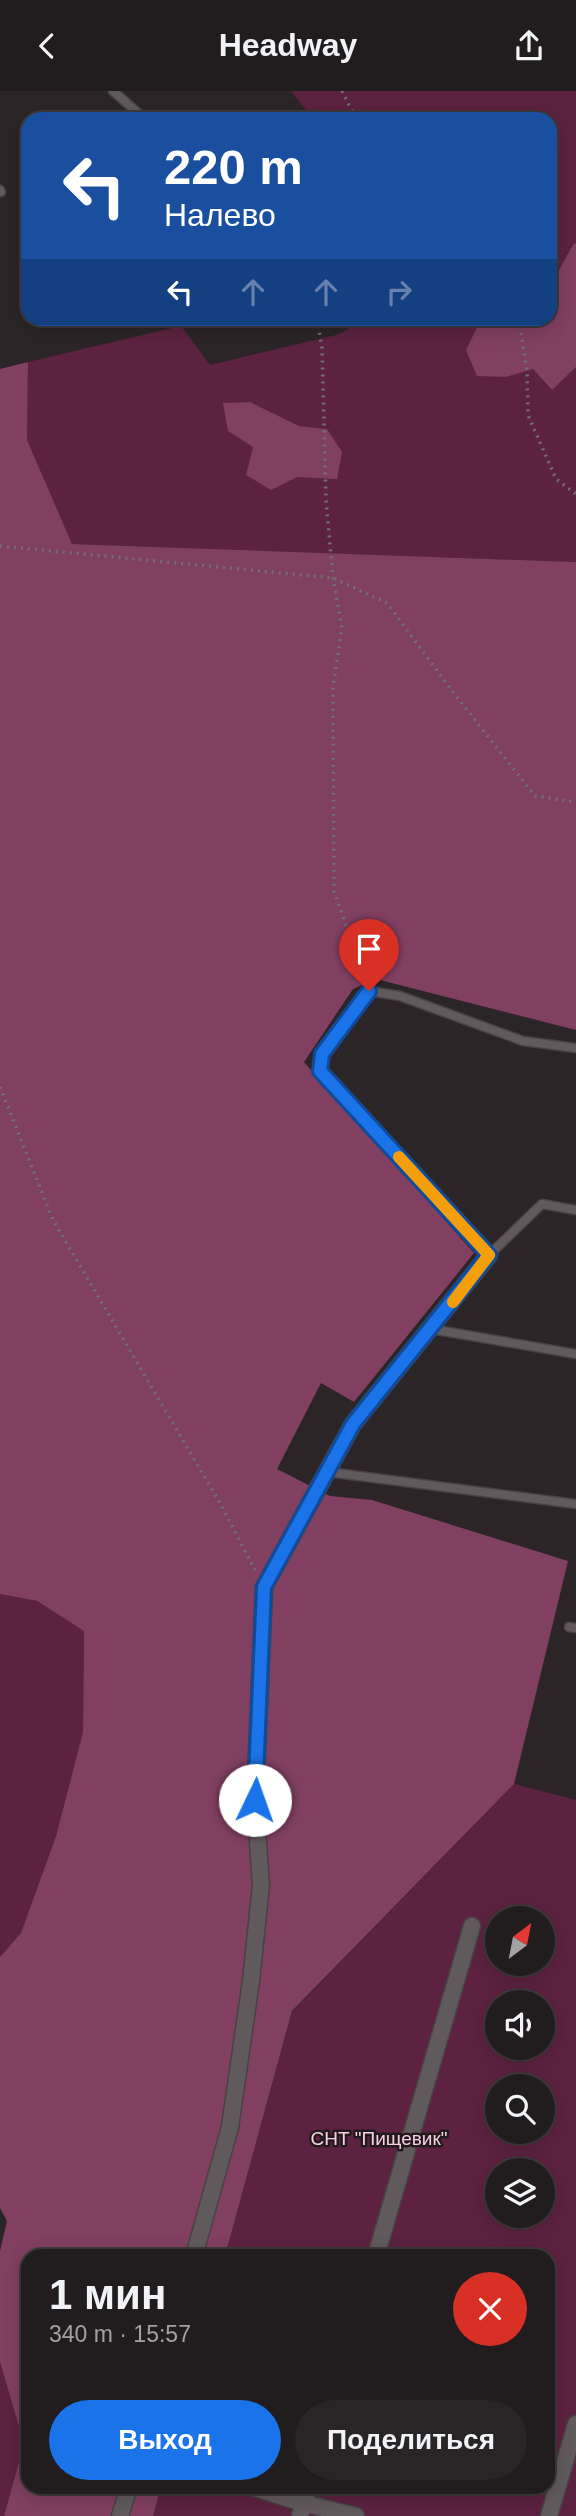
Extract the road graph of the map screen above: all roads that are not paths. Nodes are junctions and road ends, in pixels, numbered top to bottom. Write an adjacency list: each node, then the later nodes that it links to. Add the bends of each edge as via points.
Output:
1 (113, 91): 2 (lane)
2 (137, 112)
3 (576, 1048): 5 (lane, via 523,1041 400,996 369,991 322,1054 320,1071)
4 (576, 1210): 5 (lane, via 542,1204)
5 (489, 1255): 6 (street)
6 (431, 1329): 7 (lane); 8 (street, via 353,1424)
7 (576, 1354)
8 (328, 1472): 9 (lane); 11 (street, via 264,1587 255,1800 261,1885 254,1954 230,2127)
9 (576, 1504)
10 (472, 1926): 12 (street)
11 (196, 2249)
12 (378, 2249)
13 (576, 2424): 19 (street)
14 (127, 2494): 17 (street)
15 (267, 2494): 16 (street)
16 (301, 2510): 18 (street)
17 (120, 2516)
18 (356, 2516)
19 (549, 2516)

